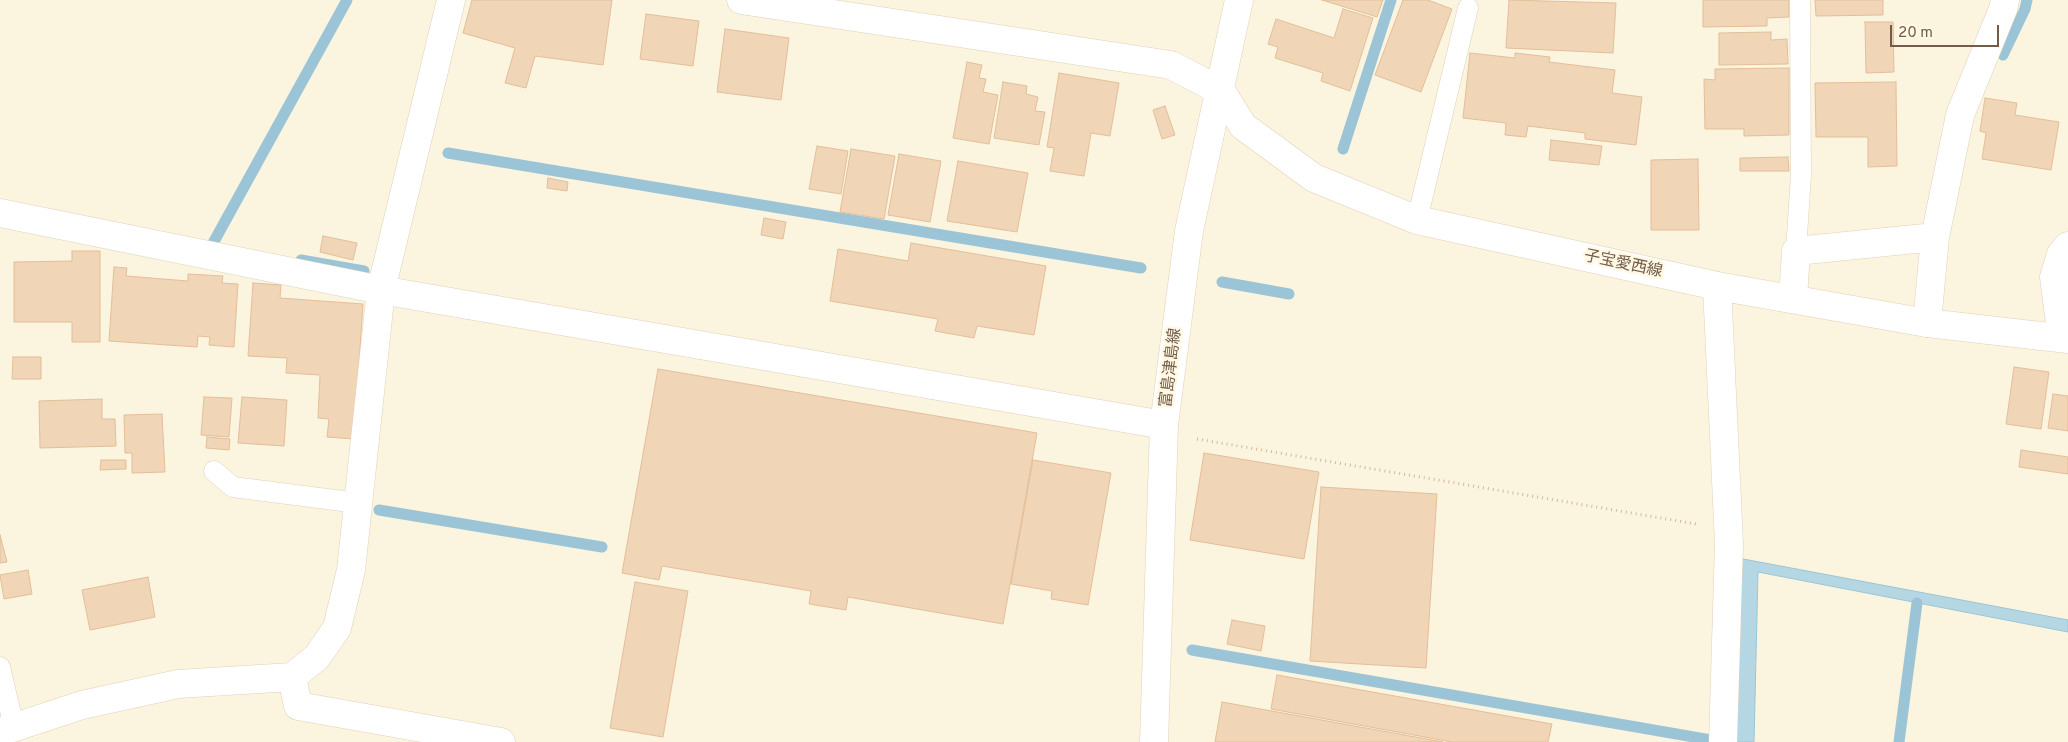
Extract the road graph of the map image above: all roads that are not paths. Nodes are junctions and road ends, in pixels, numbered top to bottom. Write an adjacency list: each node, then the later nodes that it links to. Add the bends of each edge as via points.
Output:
1 (451, 0): 14 (street)
2 (740, 0): 7 (street, via 1171,65)
3 (1239, 0): 7 (street, 富島津島線)
4 (1800, 0): 12 (lane, via 1801,175)
5 (2005, 0): 10 (street, via 1960,115)
6 (1468, 8): 9 (lane)
7 (1221, 91): 9 (street, 子宝愛西線, via 1243,126 1314,178); 18 (street, 富島津島線, via 1189,231)
8 (0, 213): 14 (street)
9 (1417, 220): 13 (street, 子宝愛西線)
10 (1934, 236): 12 (street); 16 (street)
11 (2068, 246): 17 (street, via 2054,277)
12 (1796, 251): 15 (street)
13 (1717, 286): 15 (street, 子宝愛西線); 26 (street, via 1728,529)
14 (381, 290): 18 (street); 20 (street)
15 (1793, 298): 16 (street, 子宝愛西線)
16 (1927, 323): 17 (street, 子宝愛西線)
17 (2065, 339)
18 (1164, 429): 25 (street, 富島津島線)
19 (214, 471): 20 (lane, via 233,487)
20 (358, 503): 22 (street, via 351,570 336,628 318,656)
21 (0, 667): 23 (lane)
22 (292, 677): 23 (street, via 178,684 82,705); 24 (street, via 298,706)
23 (7, 730)
24 (501, 742)
25 (1154, 742)
26 (1724, 742)

